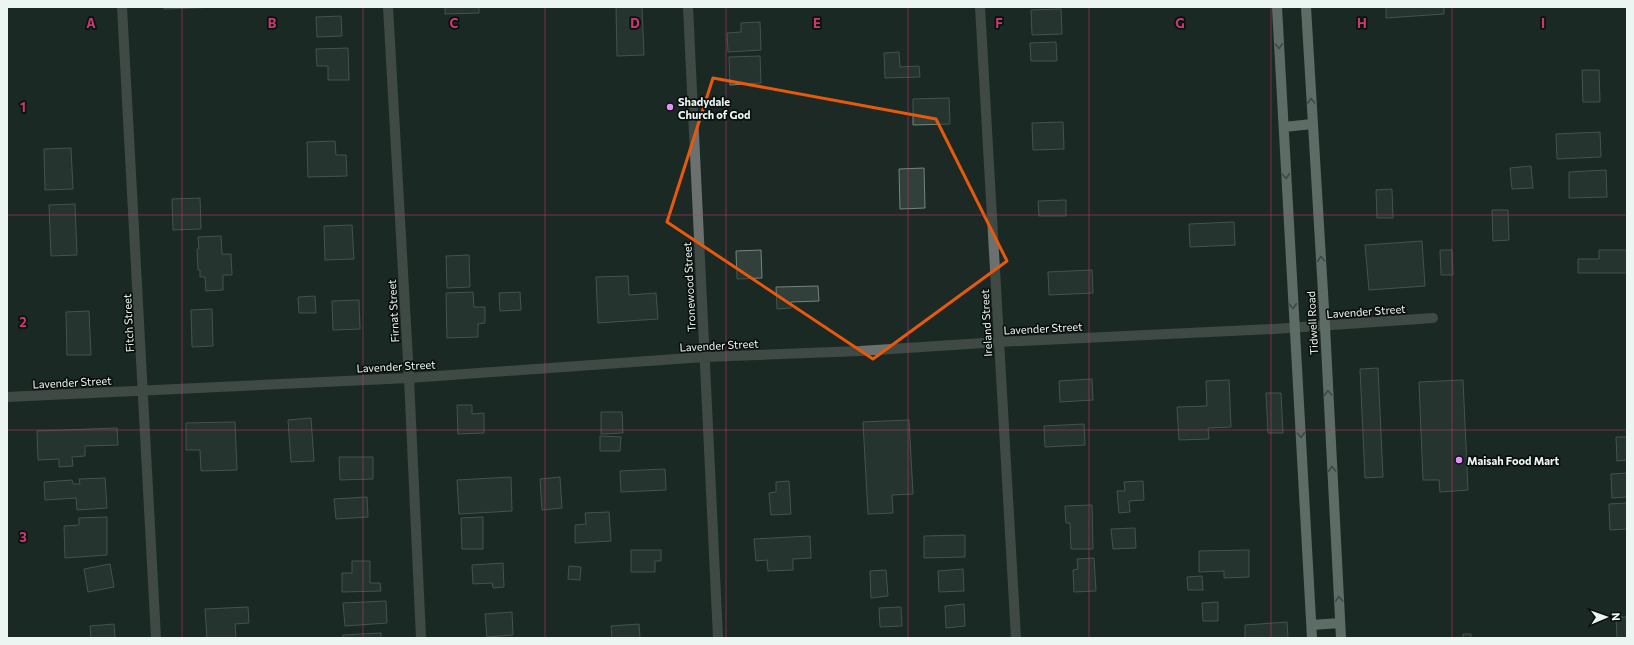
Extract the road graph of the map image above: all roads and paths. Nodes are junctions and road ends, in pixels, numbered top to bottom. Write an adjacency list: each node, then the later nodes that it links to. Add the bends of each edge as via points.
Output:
1 (122, 7): 15 (street, Fitch Street)
2 (388, 7): 14 (street, Firnat Street)
3 (688, 7): 13 (street, Tronewood Street)
4 (980, 7): 12 (street, Ireland Street)
5 (1277, 7): 8 (main road, Tidwell Road, one-way to 8)
6 (1306, 7): 7 (main road, Tidwell Road, one-way to 6)
7 (1312, 124): 8 (main road); 10 (main road, Tidwell Road, one-way to 7)
8 (1284, 127): 11 (main road, Tidwell Road, one-way to 11)
9 (1433, 318): 10 (street, Lavender Street)
10 (1325, 326): 11 (street, Lavender Street); 17 (main road, Tidwell Road, one-way to 10)
11 (1294, 328): 12 (street, Lavender Street); 18 (main road, Tidwell Road, one-way to 18)
12 (999, 342): 13 (street, Lavender Street); 22 (street, Ireland Street)
13 (704, 357): 14 (street, Lavender Street); 21 (street, Tronewood Street)
14 (409, 378): 15 (street, Lavender Street); 20 (street, Firnat Street)
15 (144, 390): 16 (street, Lavender Street); 19 (street, Fitch Street)
16 (7, 397)
17 (1340, 623): 18 (main road); 24 (main road, Tidwell Road)
18 (1312, 625): 23 (main road, Tidwell Road)
19 (156, 638)
20 (421, 638)
21 (718, 638)
22 (1016, 638)
23 (1312, 638)
24 (1341, 638)

